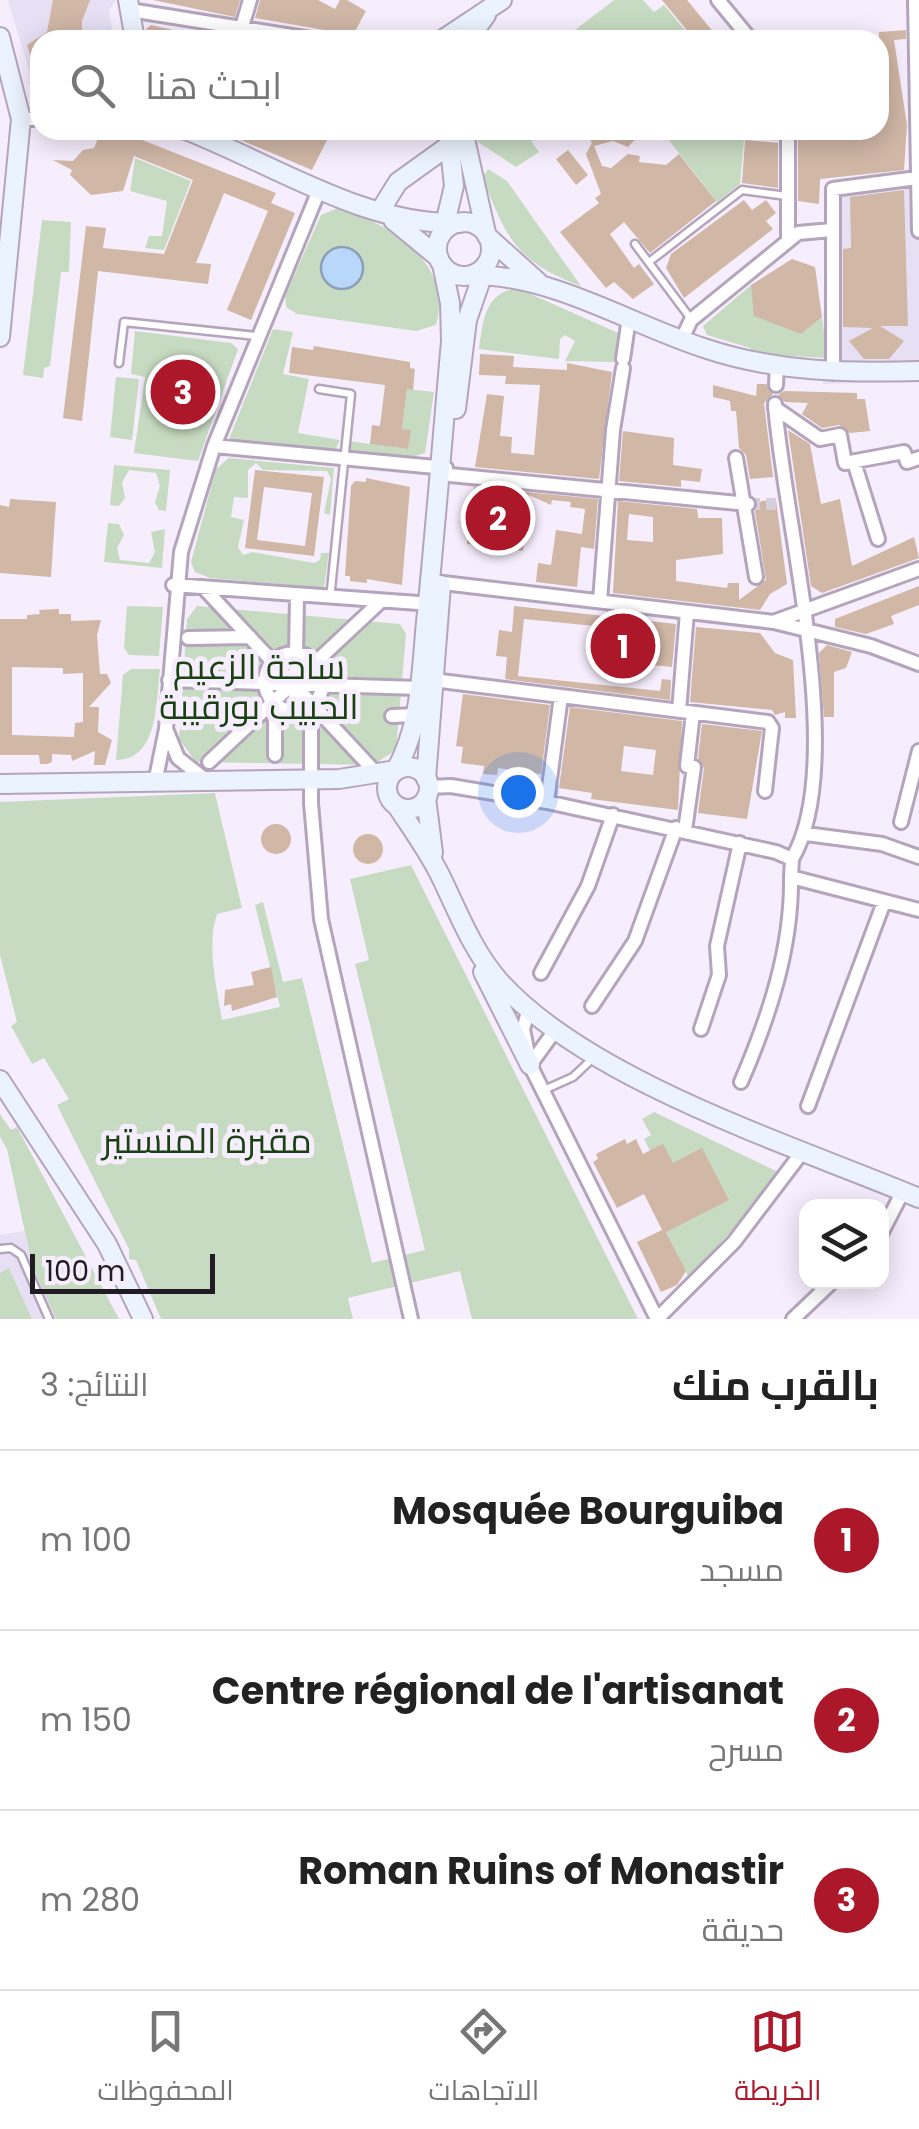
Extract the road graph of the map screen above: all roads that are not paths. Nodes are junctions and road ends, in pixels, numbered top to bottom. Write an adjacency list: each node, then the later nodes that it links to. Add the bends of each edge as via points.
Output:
1 (250, 0): 8 (street)
2 (718, 0): 11 (street)
3 (915, 0): 13 (street)
4 (500, 2): 9 (main road); 10 (main road)
5 (129, 5): 6 (main road); 7 (street)
6 (133, 30)
7 (222, 30)
8 (241, 30)
9 (457, 30)
10 (476, 30)
11 (743, 30)
12 (0, 37): 14 (main road)
13 (918, 87): 21 (street)
14 (30, 116)
15 (30, 126): 37 (main road)
16 (228, 140): 22 (main road)
17 (455, 140): 24 (main road, via 398,182)
18 (460, 140): 25 (main road)
19 (461, 140): 28 (main road)
20 (788, 140): 23 (street)
21 (917, 178): 26 (street, via 835,186); 27 (street)
22 (320, 188): 24 (main road); 38 (street)
23 (788, 196): 29 (street); 32 (lane, via 742,190)
24 (380, 211): 25 (main road); 31 (main road)
25 (450, 226): 28 (main road, via 474,224); 31 (main road)
26 (832, 230): 29 (street, via 798,232); 43 (street)
27 (919, 231)
28 (486, 234): 33 (main road, via 490,254); 34 (main road)
29 (788, 241): 36 (street)
30 (635, 244): 32 (lane)
31 (440, 261): 33 (main road, via 455,274); 51 (main road, via 450,303)
32 (649, 262): 36 (lane)
33 (479, 272): 34 (main road); 51 (main road)
34 (546, 288): 35 (main road)
35 (629, 318): 39 (main road); 52 (street)
36 (692, 320): 39 (street)
37 (0, 336)
38 (258, 336): 40 (lane, via 124,322); 46 (street)
39 (682, 340): 41 (main road)
40 (119, 363)
41 (777, 364): 43 (main road); 44 (street)
42 (919, 371): 43 (main road)
43 (833, 373)
44 (776, 385)
45 (319, 389): 47 (lane, via 352,394)
46 (214, 446): 47 (street); 58 (street)
47 (342, 457): 51 (street); 61 (lane)
48 (736, 458): 53 (street)
49 (919, 458): 50 (street, via 907,462 904,452)
50 (854, 462): 54 (street); 66 (street, via 845,463 840,435 820,439 775,406 782,504)
51 (447, 470): 52 (street); 57 (main road)
52 (611, 489): 53 (street); 62 (street)
53 (746, 504): 56 (street)
54 (878, 539)
55 (919, 569): 66 (street)
56 (756, 577)
57 (446, 583): 62 (street); 64 (main road)
58 (174, 585): 59 (street); 75 (street)
59 (203, 586): 60 (street); 69 (street)
60 (296, 596): 61 (street); 71 (street)
61 (330, 599): 63 (street)
62 (600, 601): 65 (street)
63 (381, 602): 64 (street); 73 (street)
64 (434, 604): 78 (main road)
65 (687, 612): 67 (street); 84 (street)
66 (804, 614): 67 (street); 68 (street)
67 (774, 622): 68 (street)
68 (806, 629): 74 (street); 104 (street, via 813,739)
69 (250, 636): 70 (street); 72 (street)
70 (188, 638)
71 (296, 653): 72 (street); 73 (street); 77 (street)
72 (273, 662): 76 (street); 77 (street)
73 (316, 663): 77 (street); 79 (street)
74 (919, 664)
75 (169, 680): 76 (street); 87 (street)
76 (266, 683): 77 (street); 81 (street)
77 (293, 684): 79 (street); 81 (street); 82 (street); 83 (street)
78 (426, 684): 79 (street); 80 (street); 85 (main road); 97 (main road)
79 (322, 685): 82 (street)
80 (561, 696): 84 (street); 99 (street)
81 (275, 703): 83 (street); 89 (street); 90 (street)
82 (312, 704): 83 (street); 92 (street); 94 (street)
83 (294, 710)
84 (686, 712): 98 (street, via 770,723); 103 (street, via 687,766 694,766)
85 (417, 715): 86 (street); 91 (main road)
86 (392, 716)
87 (166, 729): 90 (street, via 178,758); 93 (street)
88 (919, 751): 102 (street)
89 (275, 755)
90 (205, 770): 93 (main road); 94 (main road)
91 (396, 770): 92 (main road); 97 (main road, via 416,769); 100 (main road, via 388,788)
92 (377, 774): 95 (main road)
93 (156, 778): 96 (main road)
94 (311, 778): 95 (main road); 131 (street, via 322,919)
95 (339, 779): 100 (main road)
96 (0, 784)
97 (427, 788): 99 (street); 100 (main road, via 416,808); 108 (main road, via 427,830)
98 (765, 791)
99 (547, 802): 101 (street)
100 (395, 804): 108 (main road)
101 (614, 815): 103 (street); 113 (street, via 588,886)
102 (900, 822)
103 (681, 829): 105 (street); 114 (street, via 634,940)
104 (806, 834): 106 (street, via 882,844); 107 (street)
105 (740, 843): 107 (street); 116 (street, via 717,946 719,974)
106 (919, 857)
107 (792, 860): 109 (street)
108 (439, 873): 112 (main road)
109 (791, 877): 110 (street); 121 (street, via 784,956)
110 (884, 902): 111 (street); 123 (street)
111 (919, 910)
112 (475, 948): 115 (main road); 119 (main road)
113 (541, 973)
114 (592, 1006)
115 (529, 1009): 117 (main road); 119 (street, via 523,1029)
116 (701, 1028)
117 (556, 1029): 118 (main road); 119 (street)
118 (595, 1054): 122 (lane, via 572,1077); 124 (main road, via 704,1111)
119 (530, 1065): 122 (street)
120 (0, 1080): 130 (main road, via 108,1244)
121 (741, 1082)
122 (543, 1090): 124 (street, via 657,1319 734,1242)
123 (808, 1106)
124 (803, 1151): 125 (main road)
125 (911, 1194): 126 (street)
126 (889, 1223)
127 (0, 1250): 129 (lane, via 21,1255)
128 (825, 1289): 132 (street)
129 (50, 1319)
130 (143, 1319)
131 (411, 1319)
132 (793, 1319)

